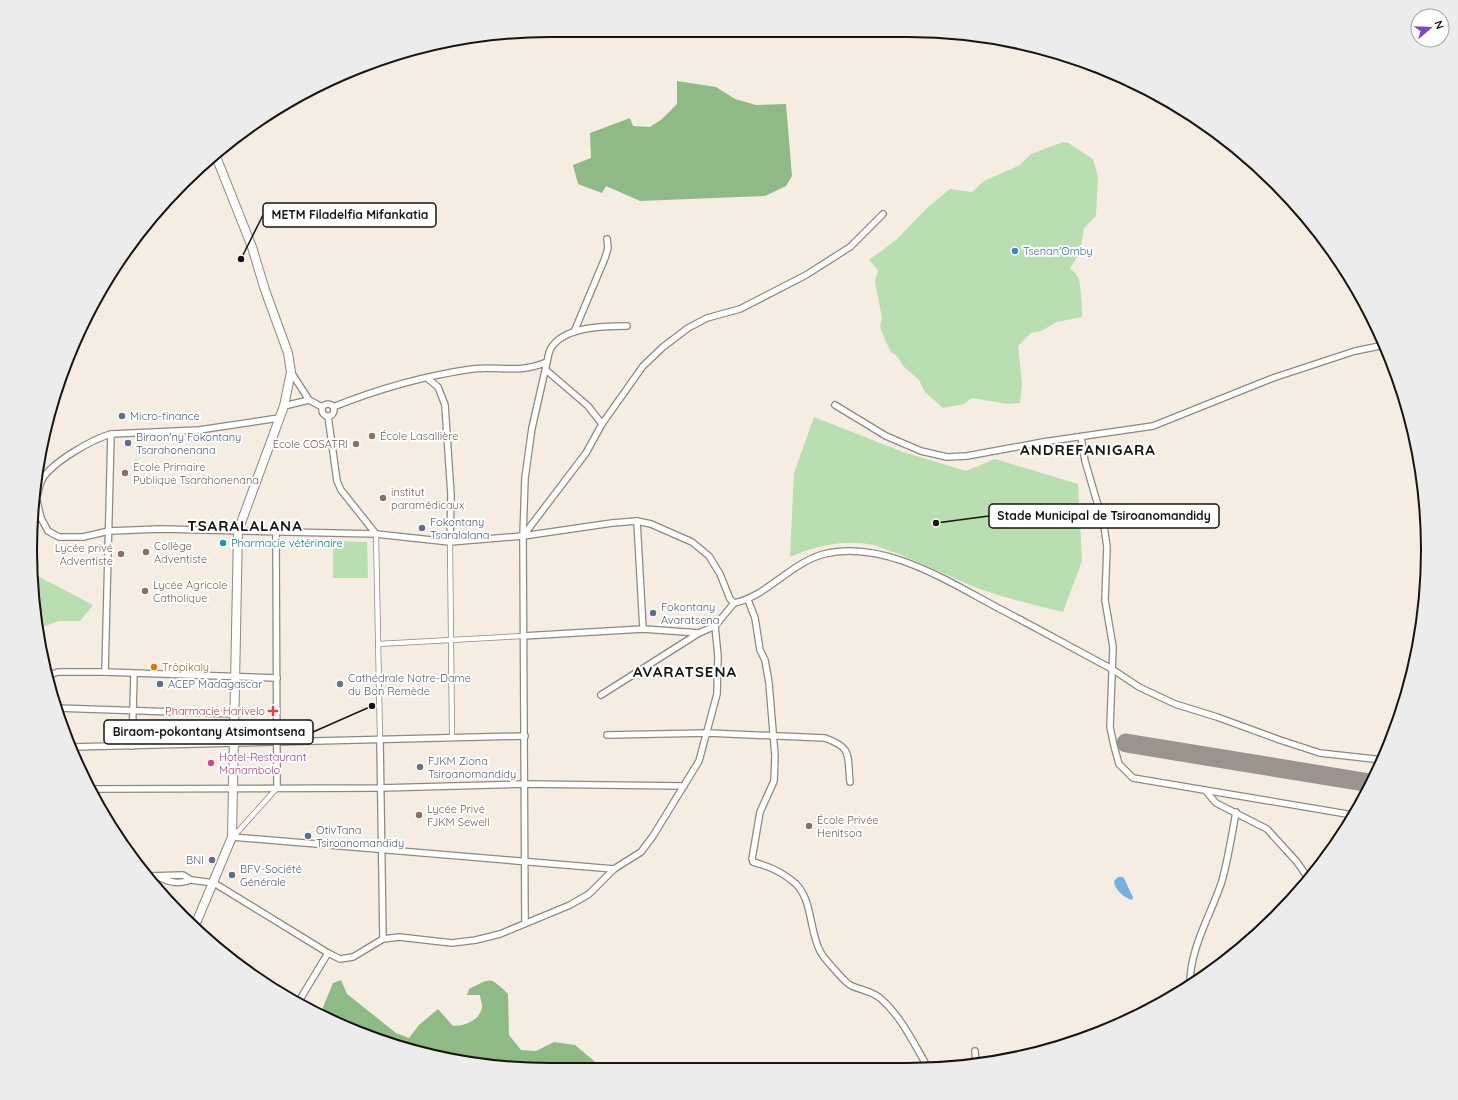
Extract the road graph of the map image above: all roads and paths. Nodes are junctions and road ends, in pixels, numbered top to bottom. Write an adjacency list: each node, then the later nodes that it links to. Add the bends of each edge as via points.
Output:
1 (217, 160): 9 (main road, via 252,247 288,353)
2 (882, 214): 18 (street, via 850,247 806,275 740,309 707,318 688,328 643,366)
3 (607, 239): 5 (street, via 605,258)
4 (627, 326): 5 (street, via 602,326)
5 (574, 332): 7 (street, via 559,340 550,350)
6 (1379, 346): 20 (street, via 1355,351 1273,378 1153,426)
7 (547, 362): 8 (street); 10 (street, via 525,370 477,369)
8 (546, 370): 18 (street, via 588,406); 28 (street, via 532,428 526,470)
9 (291, 372): 11 (street); 13 (main road)
10 (427, 378): 15 (street, via 408,381); 29 (street, via 438,387 445,405 451,495)
11 (309, 400): 13 (street); 14 (street)
12 (835, 405): 20 (street, via 886,436 921,451 946,457 967,456)
13 (284, 406): 17 (main road)
14 (322, 407): 15 (street, via 330,404); 16 (street, via 324,414)
15 (333, 407): 16 (street, via 331,415)
16 (328, 416): 27 (street, via 337,481 341,490)
17 (279, 418): 19 (street, via 199,430); 25 (main road)
18 (602, 424): 28 (street, via 586,453)
19 (111, 434): 21 (street, via 99,437 76,450); 24 (street)
20 (1081, 437): 38 (street, via 1107,547 1106,600 1113,647)
21 (42, 475)
22 (39, 508): 24 (street, via 48,531 59,537 83,537)
23 (637, 521): 28 (street); 31 (street, via 651,524 692,542 709,556); 33 (street)
24 (109, 531): 25 (street); 39 (street)
25 (238, 531): 26 (street); 42 (main road)
26 (276, 532): 27 (street); 43 (street)
27 (376, 534): 29 (street); 37 (street)
28 (523, 536): 29 (street); 35 (street)
29 (450, 542): 36 (street)
30 (748, 600): 31 (street); 38 (street, via 807,561 824,554 871,552 923,568); 50 (street, via 755,618 760,650 768,675)
31 (734, 603): 32 (street)
32 (715, 626): 34 (street); 48 (street, via 718,656 717,694)
33 (643, 628): 34 (street); 35 (street)
34 (699, 633): 44 (street)
35 (523, 636): 36 (street); 51 (street)
36 (451, 640): 37 (street); 52 (street)
37 (378, 644): 53 (street)
38 (1112, 669): 58 (street, via 1139,687 1175,704 1280,740 1320,753); 66 (street, via 1110,727 1119,764 1133,778)
39 (105, 672): 40 (street); 41 (street)
40 (52, 674)
41 (134, 674): 42 (street); 46 (street)
42 (235, 677): 43 (street); 47 (main road)
43 (277, 678): 54 (street)
44 (601, 696)
45 (62, 708): 46 (street)
46 (132, 711): 47 (street); 56 (street)
47 (235, 714): 55 (main road)
48 (708, 733): 49 (street); 50 (street); 61 (street, via 699,761)
49 (607, 735)
50 (774, 735): 59 (street, via 825,738 840,743 847,751); 84 (street, via 774,781 760,812 753,862 776,869 796,884 802,893 822,954 850,986 862,988 879,997 887,1005 903,1024)
51 (525, 736): 52 (street); 60 (street)
52 (452, 738): 53 (street)
53 (380, 740): 54 (street); 65 (street)
54 (277, 742): 55 (street); 64 (street)
55 (234, 743): 56 (street); 63 (main road)
56 (132, 746): 57 (street)
57 (76, 747)
58 (1376, 759)
59 (850, 782)
60 (524, 784): 61 (street); 65 (street); 71 (street)
61 (684, 786): 72 (street, via 641,852)
62 (96, 788): 63 (street)
63 (233, 788): 64 (street); 69 (main road)
64 (277, 788): 65 (street); 69 (street)
65 (380, 788): 70 (street)
66 (1205, 790): 67 (street, via 1216,803); 68 (street)
67 (1236, 812): 73 (street, via 1267,829); 80 (street, via 1222,881 1195,951)
68 (1347, 814)
69 (232, 837): 70 (street); 75 (main road)
70 (382, 850): 71 (street); 78 (street)
71 (524, 861): 72 (street); 77 (street)
72 (614, 869): 77 (street, via 589,894 570,905)
73 (1305, 874)
74 (155, 877): 75 (street, via 183,875 191,880)
75 (214, 883): 76 (main road); 79 (street)
76 (197, 922)
77 (525, 923): 78 (street, via 500,934 452,943 399,937)
78 (383, 939): 79 (street, via 353,957 340,959)
79 (328, 953): 81 (street)
80 (1190, 979)
81 (301, 998)
82 (975, 1051): 83 (street)
83 (976, 1059)
84 (925, 1062)

